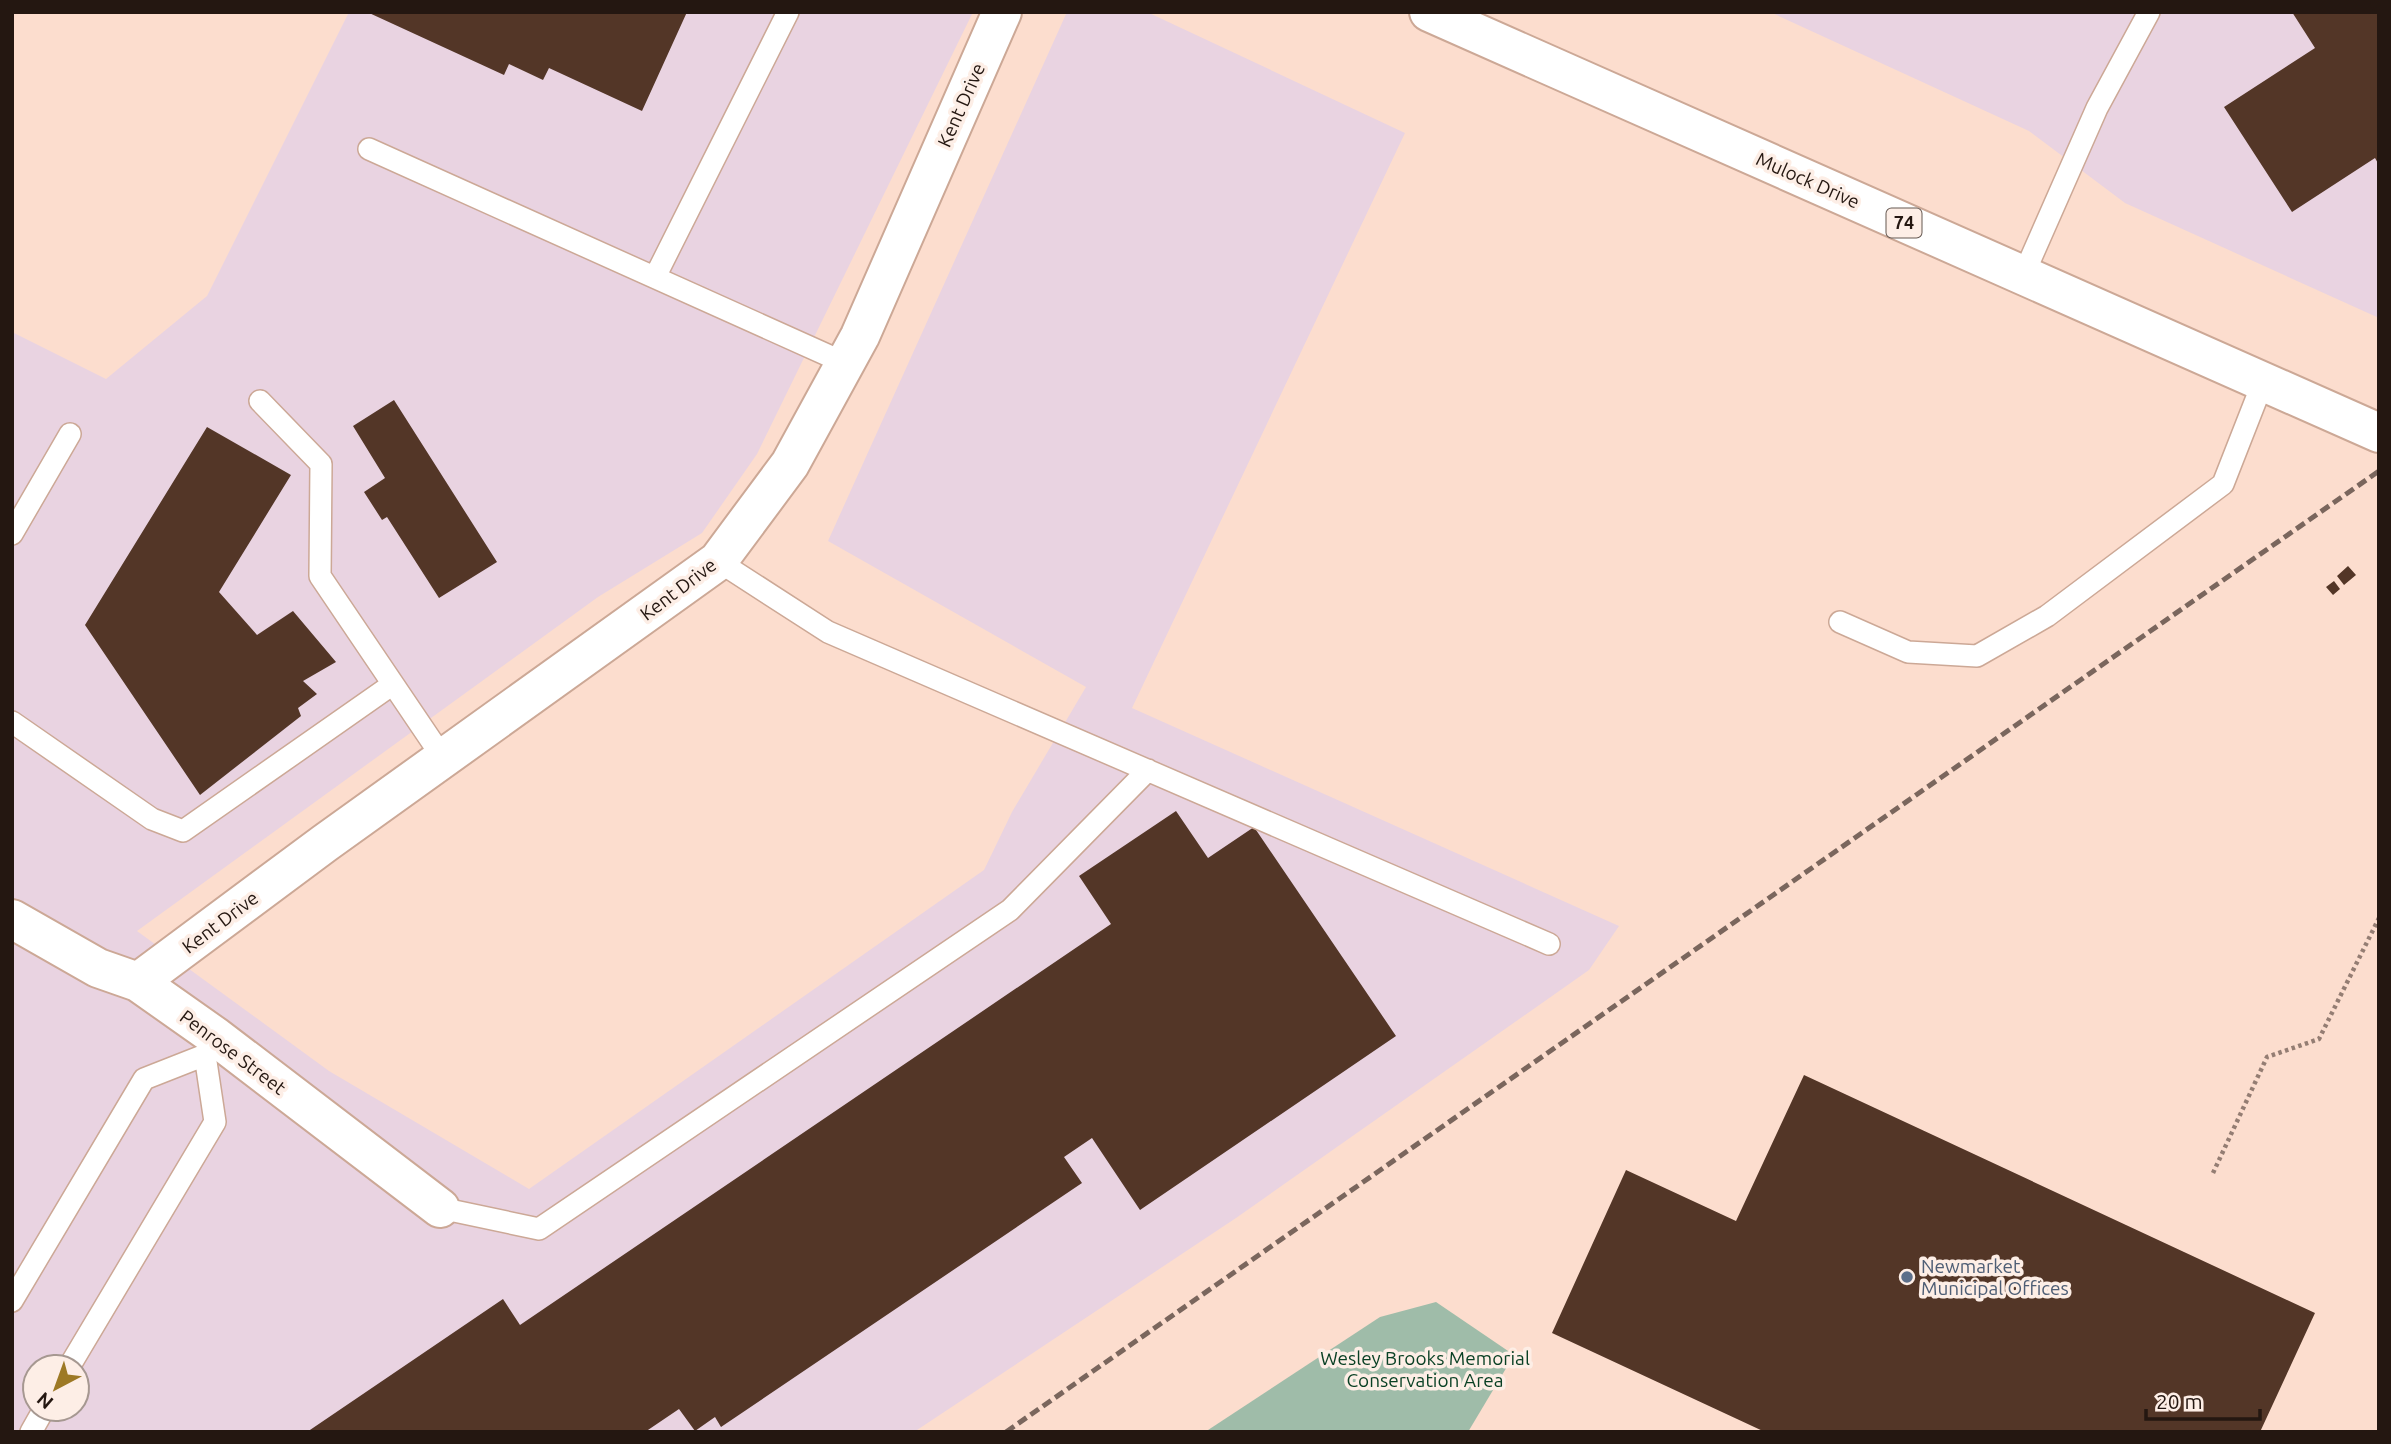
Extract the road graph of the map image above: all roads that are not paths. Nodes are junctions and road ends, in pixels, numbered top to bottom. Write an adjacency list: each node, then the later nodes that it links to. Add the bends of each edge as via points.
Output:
1 (788, 12): 7 (lane)
2 (1002, 12): 8 (street, Kent Drive)
3 (1429, 12): 6 (street, Mulock Drive / 74)
4 (2149, 12): 6 (lane, via 2097,108)
5 (369, 149): 7 (lane)
6 (2024, 276): 9 (street, Mulock Drive / 74)
7 (654, 277): 8 (lane)
8 (845, 363): 14 (street, Kent Drive, via 790,464)
9 (2263, 382): 11 (street, Mulock Drive / 74); 15 (lane, via 2223,484 2047,615 1978,656 1908,652)
10 (260, 401): 16 (lane, via 321,464 320,576)
11 (2379, 433)
12 (69, 434): 13 (lane)
13 (12, 534)
14 (718, 561): 18 (street, Kent Drive); 19 (lane, via 828,632)
15 (1840, 622)
16 (393, 684): 17 (lane, via 183,831 152,819); 18 (lane)
17 (12, 722)
18 (443, 758): 22 (street, Kent Drive)
19 (1148, 770): 21 (lane); 24 (lane, via 1010,910 539,1229)
20 (12, 919): 22 (street, Penrose Street, via 98,968)
21 (1549, 944)
22 (138, 982): 23 (street, Penrose Street)
23 (210, 1046): 24 (street, Penrose Street); 25 (lane, via 144,1079); 26 (lane, via 215,1122)
24 (440, 1209)
25 (12, 1301)
26 (77, 1353)

